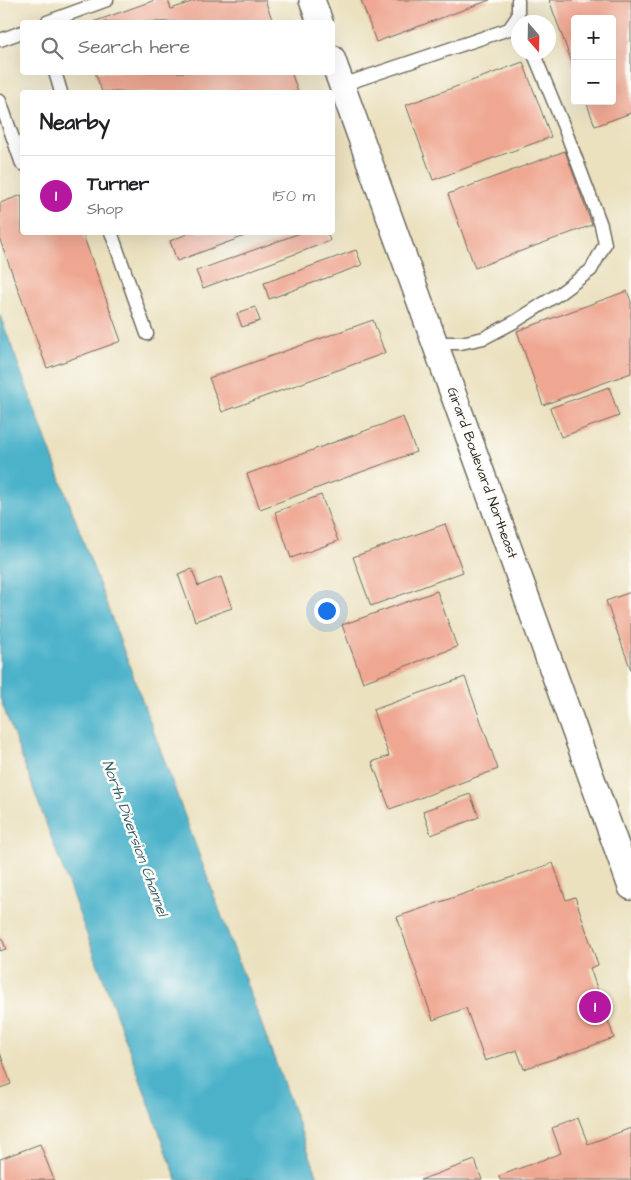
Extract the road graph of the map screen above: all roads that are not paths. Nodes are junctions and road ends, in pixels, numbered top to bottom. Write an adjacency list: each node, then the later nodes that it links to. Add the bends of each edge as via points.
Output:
1 (107, 0): 5 (lane)
2 (312, 0): 6 (street)
3 (518, 0): 4 (lane)
4 (519, 15)
5 (52, 20)
6 (319, 20)
7 (511, 26): 14 (lane)
8 (20, 33): 9 (lane)
9 (0, 40)
10 (536, 60): 19 (lane, via 601,224 605,244 591,270 516,321 484,338)
11 (335, 70): 14 (street, Girard Boulevard Northeast)
12 (55, 75): 13 (lane)
13 (61, 90)
14 (340, 91): 19 (street, Girard Boulevard Northeast)
15 (0, 101): 16 (lane)
16 (20, 158)
17 (112, 235): 18 (lane)
18 (147, 334)
19 (435, 343): 20 (street, Girard Boulevard Northeast)
20 (631, 887)

